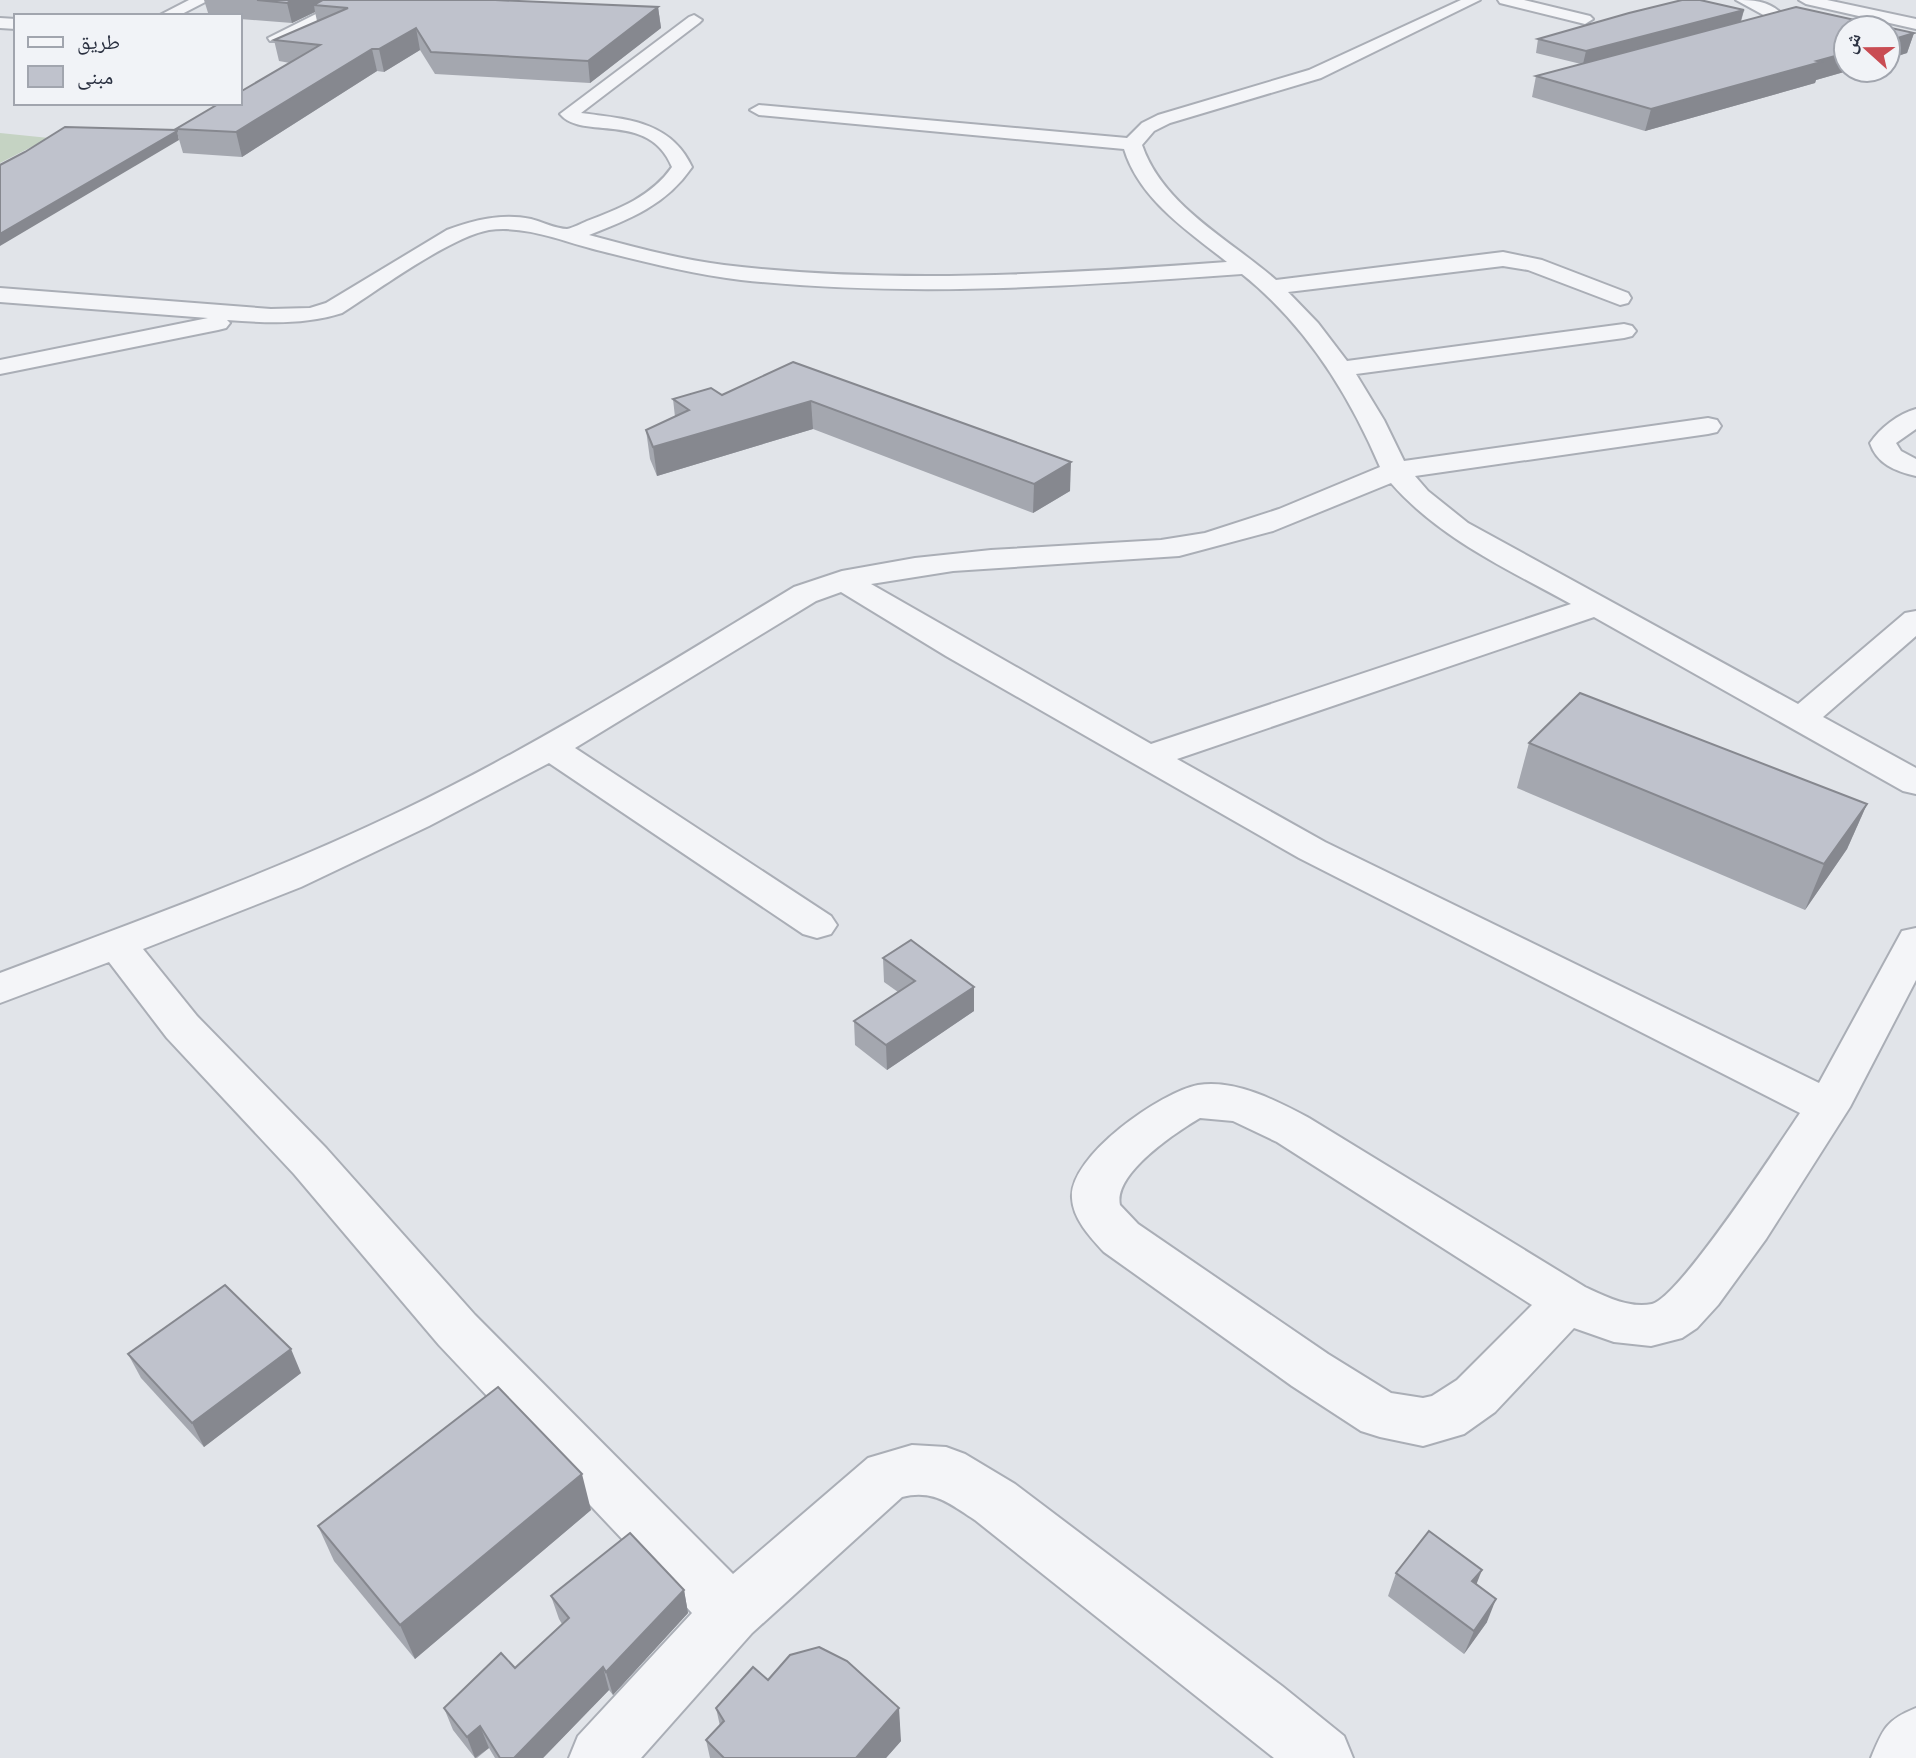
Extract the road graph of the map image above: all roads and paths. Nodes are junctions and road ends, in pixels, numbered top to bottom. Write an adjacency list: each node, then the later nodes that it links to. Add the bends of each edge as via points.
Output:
1 (195, 0): 7 (street)
2 (356, 0): 12 (street)
3 (1473, 0): 14 (street, via 1315,74 1164,119 1148,127)
4 (1504, 0): 8 (street)
5 (1742, 0): 11 (street, via 1777,17)
6 (1806, 0): 10 (street)
7 (169, 14)
8 (1585, 19)
9 (694, 20): 15 (street, via 569,114 629,125 670,145 679,154 682,167 676,179 642,203)
10 (1916, 24)
11 (1721, 37)
12 (276, 38)
13 (759, 110): 14 (street)
14 (1132, 144): 16 (street, via 1140,168 1166,198)
15 (568, 236): 16 (street, via 722,271 886,282 1028,281); 20 (street, via 512,223 471,227 334,308 297,317)
16 (1245, 267): 17 (street)
17 (1270, 287): 19 (street, via 1503,259 1534,264); 23 (street)
18 (0, 295): 20 (street)
19 (1620, 298)
20 (249, 315): 22 (street)
21 (1624, 331): 23 (street)
22 (0, 367)
23 (1340, 369): 27 (street, via 1379,433)
24 (1916, 417): 26 (street, via 1883,443 1885,452 1895,460)
25 (1708, 426): 27 (street)
26 (1916, 468)
27 (1395, 471): 28 (street, via 1265,526 1219,539 1177,547 968,561); 29 (street, via 1418,497 1458,529)
28 (842, 580): 32 (street, via 805,594); 33 (street)
29 (1596, 606): 31 (street); 33 (street)
30 (1916, 620): 31 (street)
31 (1801, 719): 34 (street)
32 (551, 748): 35 (street); 37 (street, via 287,878)
33 (1149, 757): 39 (street, via 1312,850)
34 (1916, 783)
35 (817, 925)
36 (1916, 941): 39 (street)
37 (117, 944): 38 (street); 41 (street, via 181,1027 310,1161 457,1330)
38 (0, 989)
39 (1828, 1107): 40 (street, via 1699,1295 1667,1323 1604,1319)
40 (1567, 1301): 40 (street, via 1476,1396 1445,1417 1423,1422 1380,1414 1121,1238 1097,1213 1095,1191 1113,1163 1177,1108 1219,1101 1254,1109)
41 (731, 1614): 43 (street); 44 (street, via 887,1476 912,1469 946,1472 995,1502)
42 (1916, 1739): 45 (street)
43 (600, 1758)
44 (1322, 1758)
45 (1902, 1758)

